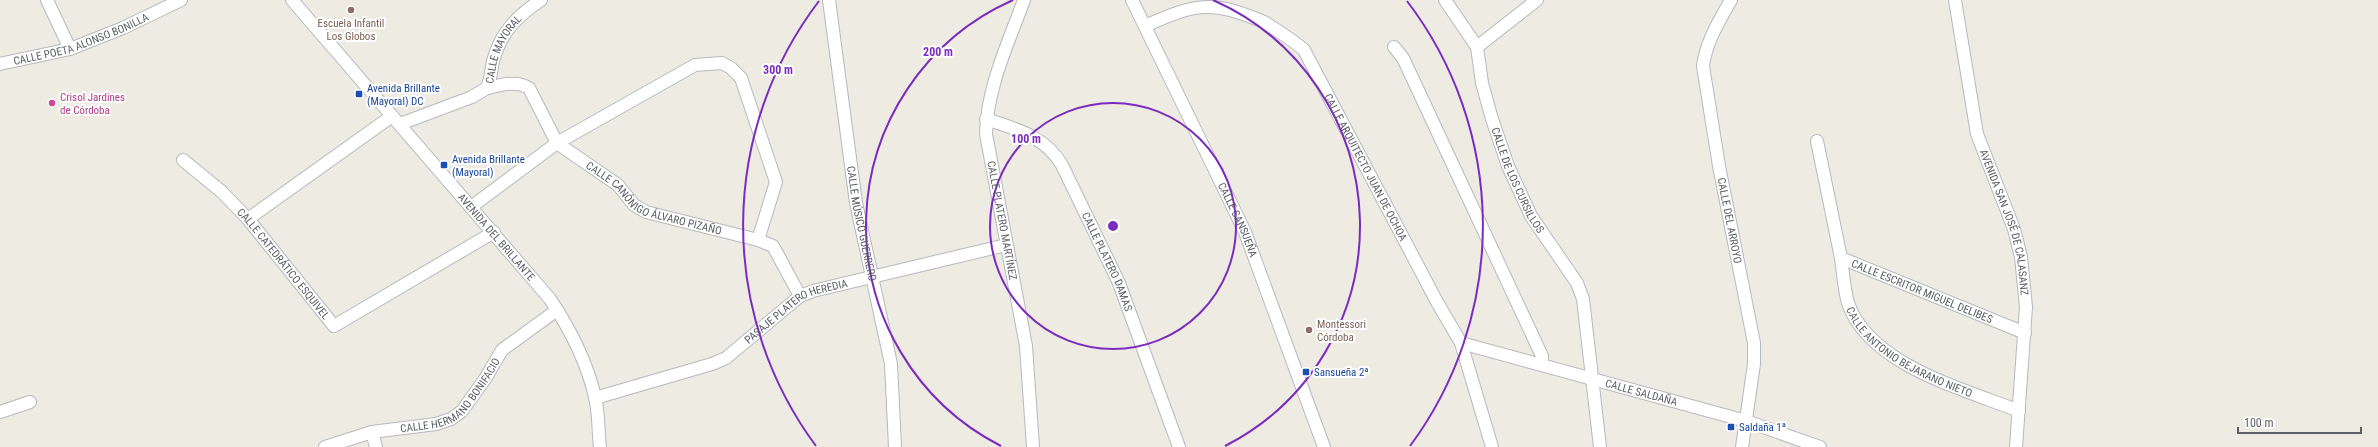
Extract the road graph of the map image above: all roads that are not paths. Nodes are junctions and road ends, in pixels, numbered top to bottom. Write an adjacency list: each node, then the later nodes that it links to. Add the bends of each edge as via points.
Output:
1 (47, 0): 15 (street)
2 (181, 0): 15 (street, CALLE POETA ALONSO BONILLA)
3 (292, 0): 19 (street, AVENIDA DEL BRILLANTE)
4 (541, 0): 17 (street, CALLE MAYORAL, via 512,23 504,34 496,50)
5 (829, 0): 29 (street, CALLE MÚSICO GUERRERO, via 856,203)
6 (1024, 0): 18 (street, CALLE PLATERO MARTÍNEZ, via 992,86)
7 (1132, 0): 12 (street, CALLE SANSUEÑA)
8 (1445, 0): 14 (street)
9 (1537, 0): 14 (street)
10 (1731, 0): 40 (street, CALLE DEL ARROYO, via 1710,37 1703,66 1754,343 1754,364)
11 (1955, 0): 32 (street, AVENIDA SAN JOSÉ DE CALASANZ, via 1977,134 1987,166 2014,229 2021,257 2026,307)
12 (1145, 26): 33 (street, CALLE ARQUITECTO JUAN DE OCHOA, via 1190,6 1218,2 1245,10 1304,50); 48 (street, CALLE SANSUEÑA, via 1245,232)
13 (1394, 47): 34 (street, via 1403,58 1413,79 1542,356)
14 (1477, 48): 35 (street, CALLE DE LOS CURSILLOS, via 1482,83 1508,166 1531,216 1577,283 1582,295)
15 (70, 50): 16 (street, CALLE POETA ALONSO BONILLA)
16 (0, 64)
17 (487, 88): 19 (street, CALLE MAYORAL, via 472,97); 21 (street, CALLE CANÓNIGO ÁLVARO PIZAÑO, via 514,83 529,88)
18 (986, 119): 27 (street, CALLE PLATERO MARTÍNEZ, via 987,147); 47 (street, CALLE PLATERO DAMAS, via 1037,138 1052,151 1062,165 1119,283)
19 (396, 120): 23 (street, AVENIDA DEL BRILLANTE); 24 (street, CALLE MAYORAL)
20 (1817, 141): 28 (street, CALLE ESCRITOR MIGUEL DELIBES)
21 (557, 143): 23 (street); 26 (street, CALLE CANÓNIGO ÁLVARO PIZAÑO, via 618,185 634,205 646,212); 26 (street, via 695,65 722,64 731,68 741,78 776,182)
22 (183, 160): 24 (street, CALLE CATEDRÁTICO ESQUIVEL, via 222,192)
23 (471, 207): 25 (street, AVENIDA DEL BRILLANTE)
24 (248, 219): 25 (street, CALLE CATEDRÁTICO ESQUIVEL, via 334,326)
25 (494, 232): 31 (street, AVENIDA DEL BRILLANTE)
26 (758, 240): 30 (street, CALLE CANÓNIGO ÁLVARO PIZAÑO, via 773,246)
27 (1006, 245): 29 (street, PASAJE PLATERO HEREDIA); 46 (street, CALLE PLATERO MARTÍNEZ, via 1029,368)
28 (1841, 258): 32 (street, CALLE ESCRITOR MIGUEL DELIBES); 38 (street, CALLE ANTONIO BEJARANO NIETO, via 1848,303 1867,334 1880,346 1911,368)
29 (871, 276): 30 (street, PASAJE PLATERO HEREDIA); 45 (street, CALLE MÚSICO GUERRERO, via 891,364)
30 (800, 296): 36 (street, PASAJE PLATERO HEREDIA, via 726,358)
31 (558, 310): 36 (street, AVENIDA DEL BRILLANTE, via 574,338); 41 (street, CALLE HERMANO BONIFACIO, via 502,350 462,412 436,424)
32 (2024, 332): 38 (street, AVENIDA SAN JOSÉ DE CALASANZ)
33 (1461, 343): 34 (street, CALLE SALDAÑA); 49 (street, CALLE ARQUITECTO JUAN DE OCHOA)
34 (1542, 364): 35 (street, CALLE SALDAÑA)
35 (1592, 378): 40 (street, CALLE SALDAÑA); 50 (street, CALLE DE LOS CURSILLOS)
36 (595, 398): 44 (street, AVENIDA DEL BRILLANTE)
37 (30, 402): 39 (street)
38 (2019, 411): 53 (street, AVENIDA SAN JOSÉ DE CALASANZ)
39 (0, 412)
40 (1746, 421): 51 (street, CALLE DEL ARROYO); 52 (street, CALLE SALDAÑA)
41 (372, 432): 42 (street, CALLE HERMANO BONIFACIO); 43 (street)
42 (325, 447)
43 (376, 447)
44 (600, 447)
45 (895, 447)
46 (1033, 447)
47 (1179, 447)
48 (1324, 447)
49 (1492, 447)
50 (1600, 447)
51 (1742, 447)
52 (1820, 447)
53 (2016, 447)

